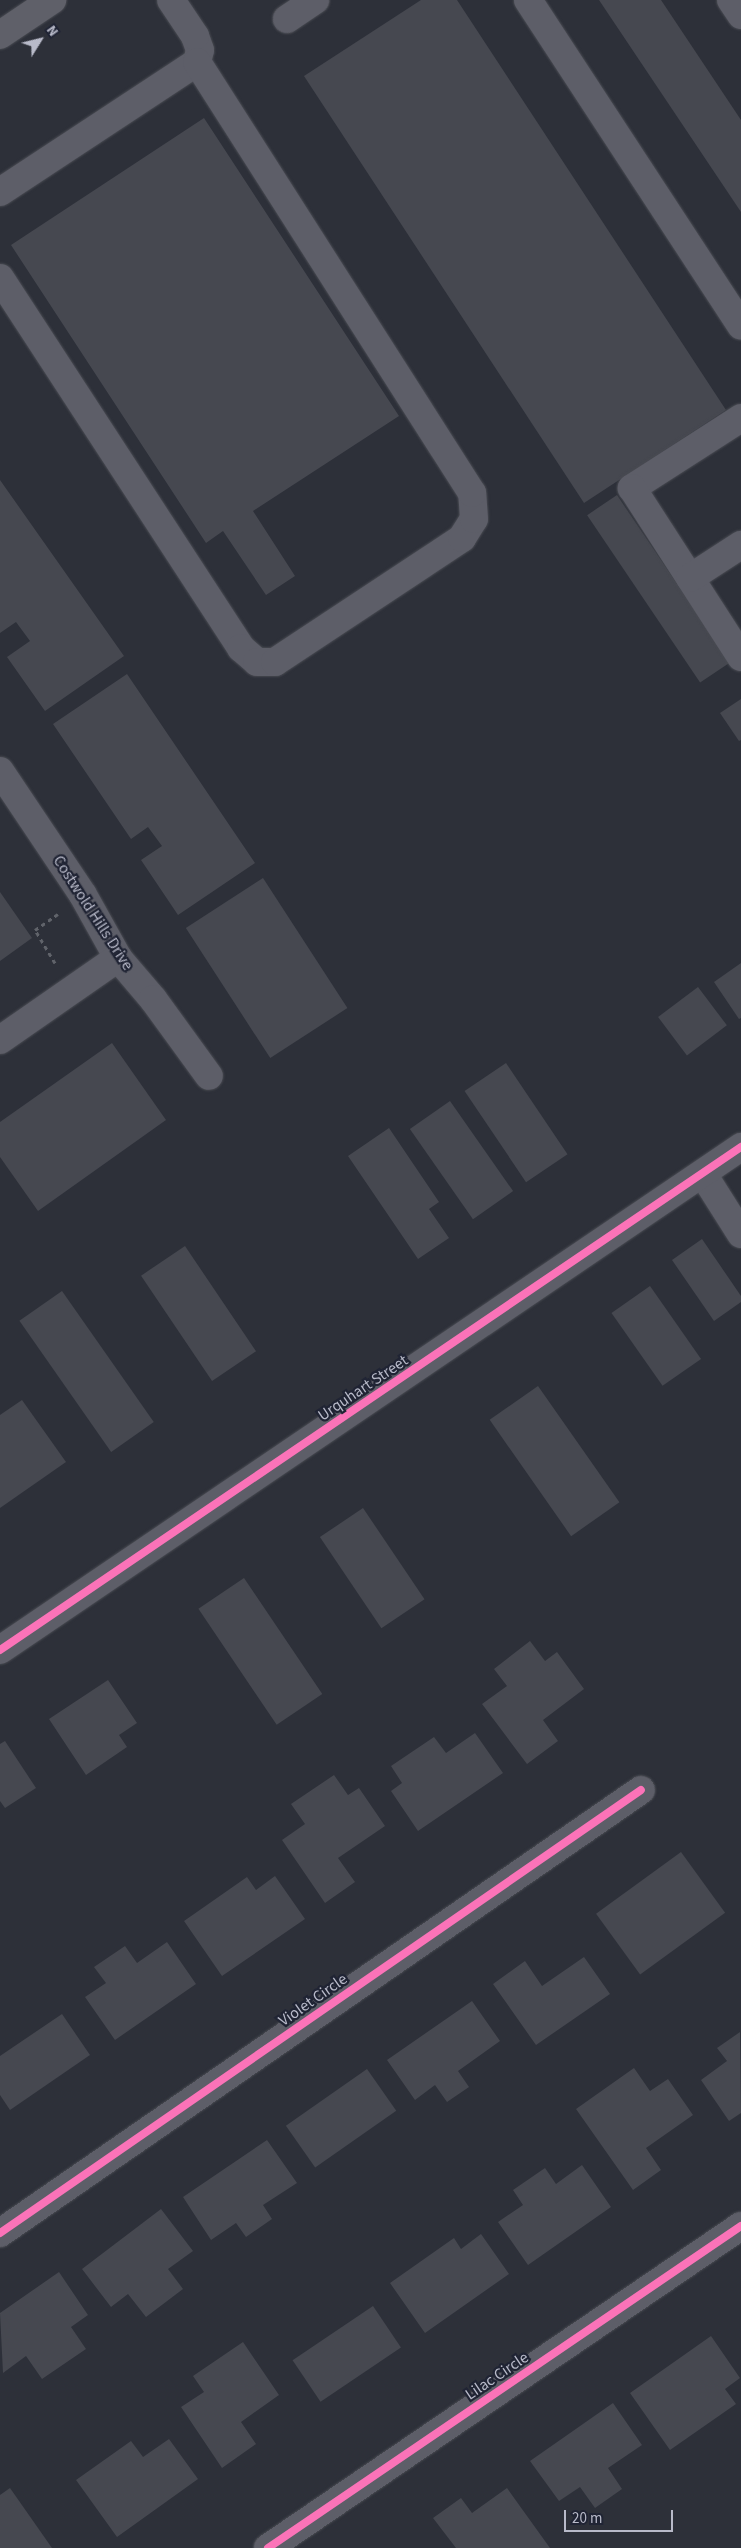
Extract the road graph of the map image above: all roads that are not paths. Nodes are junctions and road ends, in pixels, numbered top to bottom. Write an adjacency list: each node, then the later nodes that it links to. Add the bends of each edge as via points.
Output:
1 (52, 0): 8 (main road)
2 (171, 0): 9 (street, via 195,36 200,50)
3 (316, 0): 7 (street)
4 (528, 0): 12 (street)
5 (731, 0): 6 (street)
6 (741, 15)
7 (287, 19)
8 (0, 35)
9 (197, 62): 10 (street); 11 (street, via 472,493 474,519 462,538 275,662 257,662 241,648)
10 (0, 192)
11 (0, 278)
12 (741, 326)
13 (741, 418): 15 (street, via 632,488)
14 (741, 545): 15 (street)
15 (690, 578): 16 (street)
16 (741, 657)
17 (0, 771): 18 (street, Costwold Hills Drive, via 83,894)
18 (118, 958): 19 (street); 20 (street, Costwold Hills Drive, via 153,999)
19 (0, 1040)
20 (209, 1076)
21 (741, 1147): 22 (street, Urquhart Street)
22 (703, 1174): 23 (street); 24 (street, Urquhart Street)
23 (741, 1234)
24 (0, 1650)
25 (641, 1790): 27 (street, Violet Circle)
26 (741, 2226): 28 (street, Lilac Circle)
27 (0, 2233)
28 (268, 2548)

